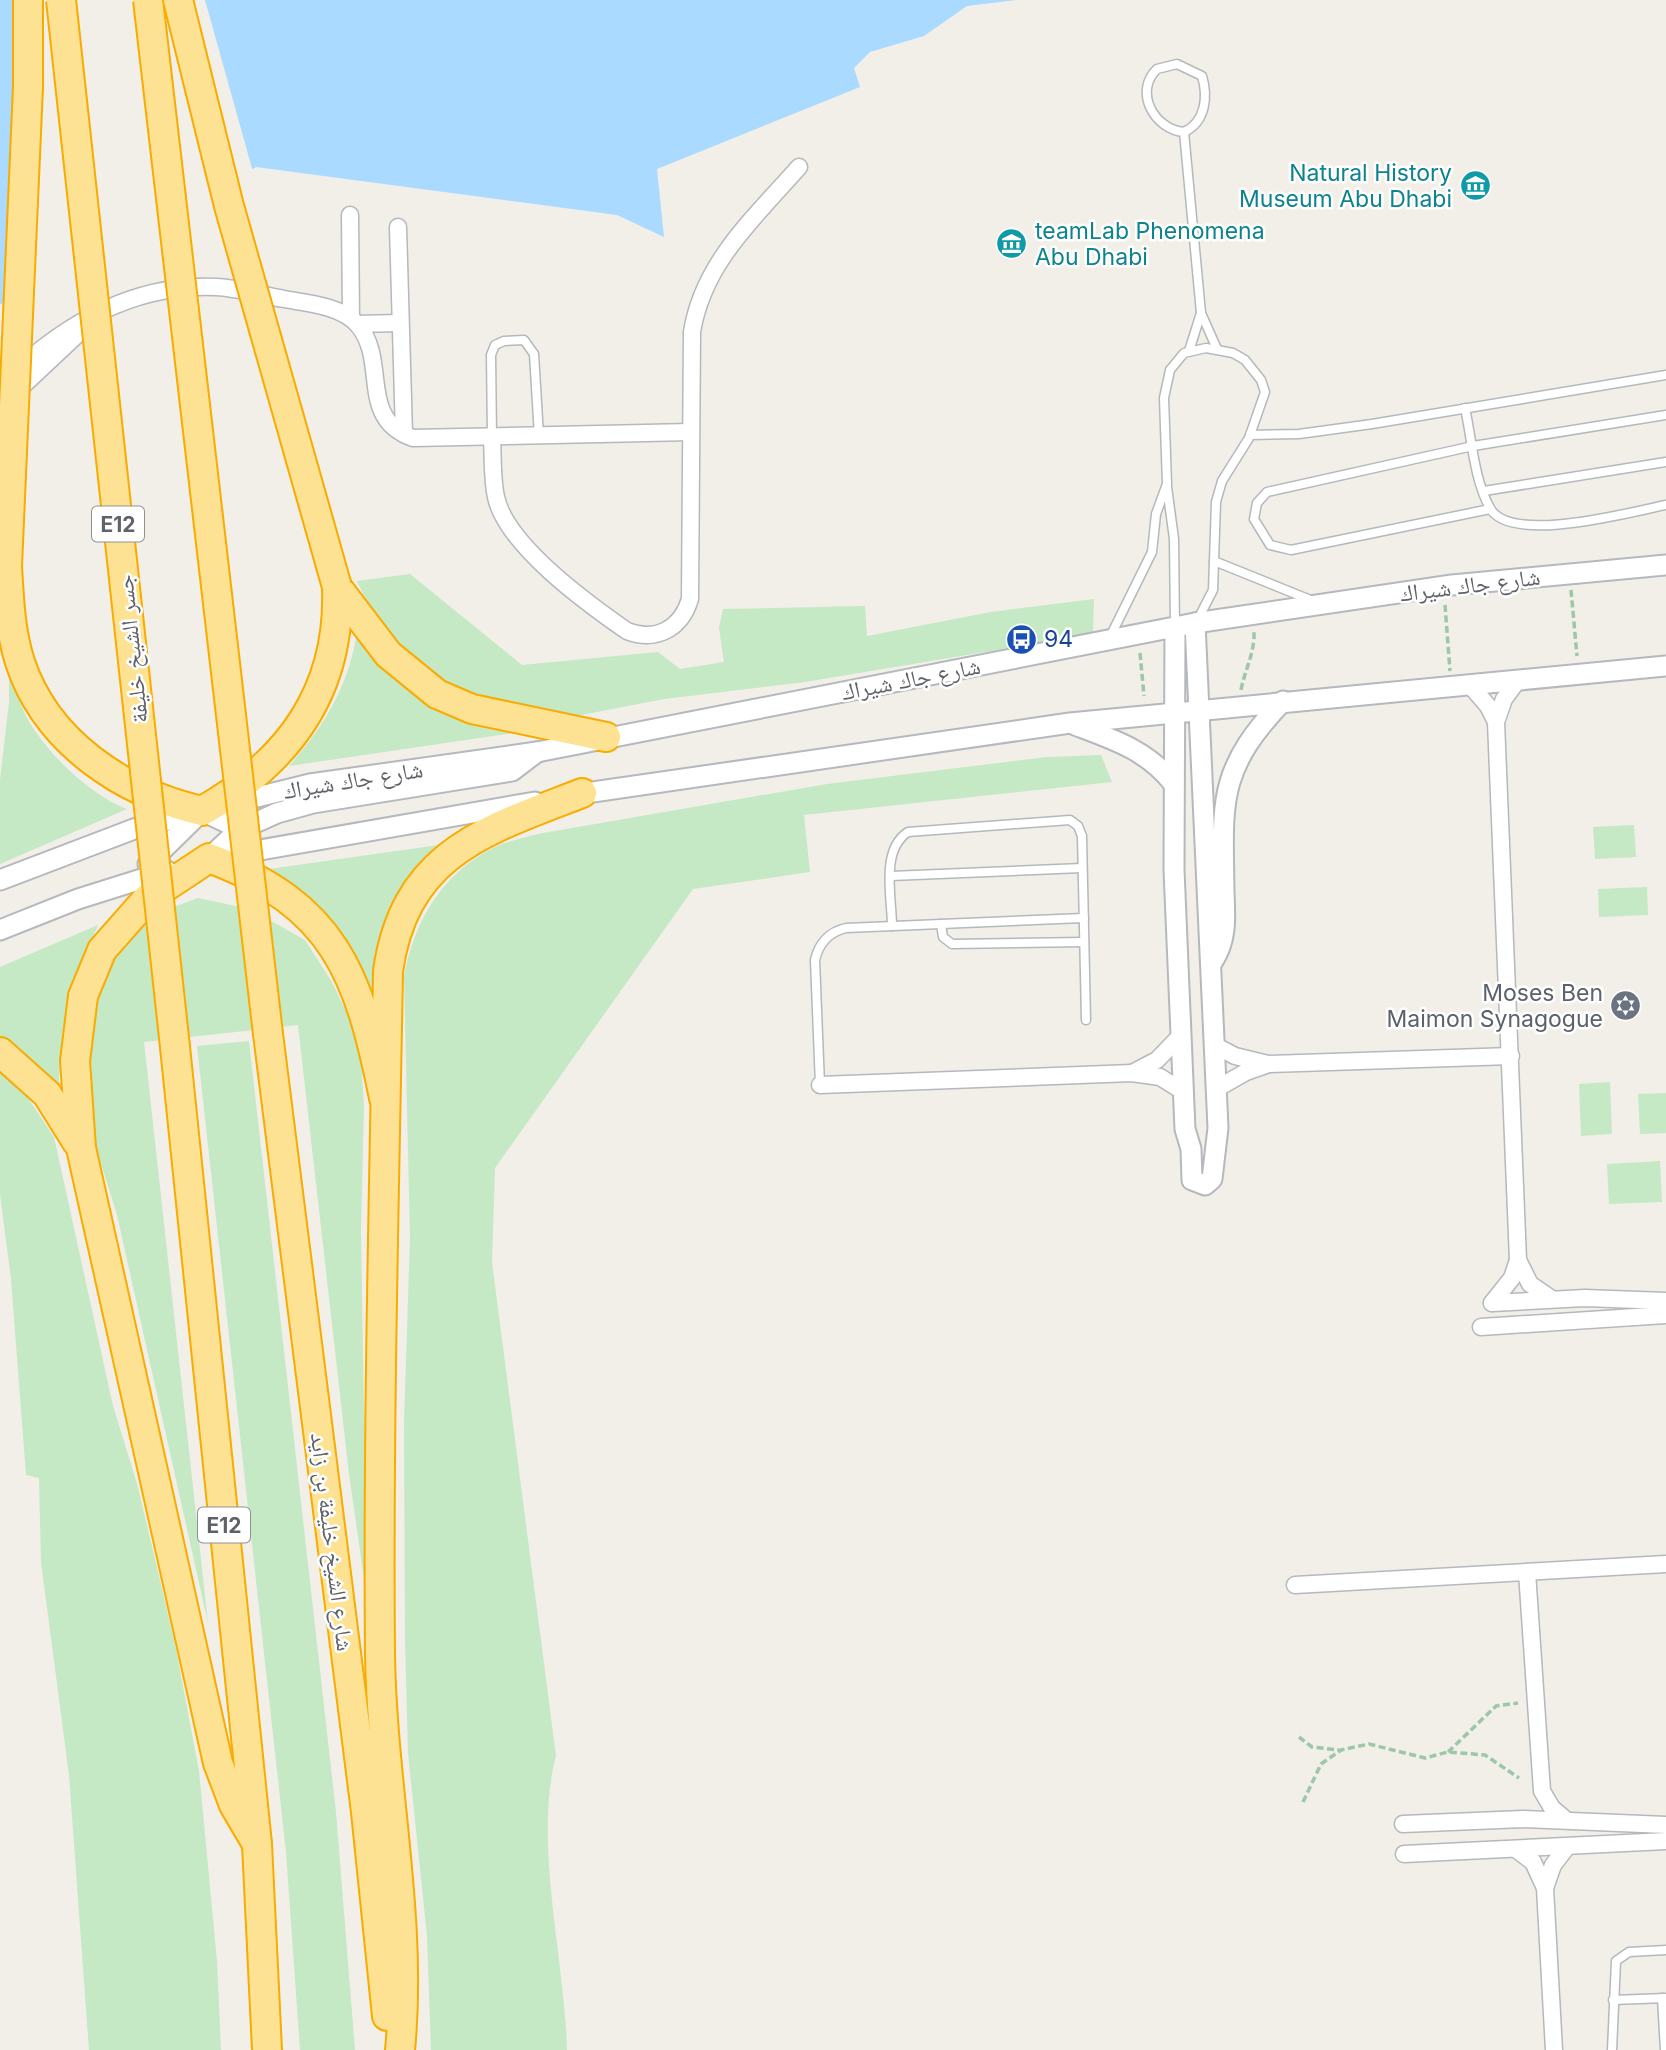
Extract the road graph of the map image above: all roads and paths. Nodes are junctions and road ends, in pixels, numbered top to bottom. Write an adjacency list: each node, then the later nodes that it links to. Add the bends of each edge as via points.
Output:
1 (27, 0): 34 (highway, bridge, via 28,87)
2 (61, 0): 106 (highway, جسر الشيخ خليفة / E12, bridge)
3 (148, 0): 115 (highway, شارع الشيخ خليفة بن زايد, bridge, via 268,1034 366,1812)
4 (178, 0): 36 (highway, bridge, via 222,179)
5 (1184, 132): 5 (lane, via 1196,124 1206,102 1202,76 1177,64 1157,69 1148,81 1149,107 1165,127); 10 (lane)
6 (799, 167): 20 (street, via 726,251 703,289 692,332)
7 (350, 215): 11 (street)
8 (398, 227): 12 (street)
9 (110, 304): 11 (street, via 165,290 218,287 311,304); 16 (street, via 58,337); 17 (street)
10 (1200, 313): 13 (lane); 14 (lane)
11 (354, 321): 12 (street); 21 (street, via 371,353 381,412)
12 (401, 323): 21 (street)
13 (1217, 349): 14 (lane); 22 (lane, via 1245,360 1261,380 1265,392 1262,407)
14 (1189, 351): 27 (lane, via 1177,359 1166,381)
15 (1666, 375): 18 (lane)
16 (0, 386)
17 (0, 408)
18 (1465, 408): 22 (lane, via 1299,434); 25 (lane)
19 (1666, 415): 25 (lane)
20 (691, 432): 23 (street); 24 (street, via 690,599 675,625 647,636 618,625 517,539 496,497)
21 (404, 435): 24 (street)
22 (1250, 435): 31 (lane, via 1222,481 1216,502)
23 (539, 436): 24 (street); 24 (lane, via 534,354 524,340 513,340 495,345 492,355)
24 (492, 438)
25 (1473, 446): 28 (lane); 30 (lane, via 1267,492 1257,503 1254,519 1270,545 1292,550)
26 (1666, 462): 28 (lane)
27 (1167, 484): 40 (lane, via 1174,539); 42 (lane, via 1147,565)
28 (1484, 491): 30 (lane)
29 (1666, 505): 30 (lane, via 1573,523 1529,526 1508,524)
30 (1490, 509)
31 (1214, 561): 37 (lane); 39 (lane, via 1213,590)
32 (1666, 565): 33 (street, شارع جاك شيراك)
33 (1569, 574): 35 (street, شارع جاك شيراك); 44 (path)
34 (4, 580): 58 (highway, via 20,663 59,728 94,762 134,788)
35 (1443, 586): 37 (street, شارع جاك شيراك); 46 (path)
36 (338, 587): 54 (highway, via 388,654 437,694 472,709); 58 (highway, via 330,665 305,719 259,772)
37 (1322, 604): 38 (street, شارع جاك شيراك)
38 (1253, 615): 39 (street, شارع جاك شيراك); 49 (path, via 1255,649 1245,669)
39 (1195, 623): 40 (street, شارع جاك شيراك); 50 (street)
40 (1175, 628): 41 (street, شارع جاك شيراك); 51 (street)
41 (1139, 635): 42 (street, شارع جاك شيراك); 47 (path)
42 (1108, 641): 54 (street, شارع جاك شيراك)
43 (1666, 666): 44 (street)
44 (1579, 674): 45 (street)
45 (1518, 680): 46 (street); 52 (street, via 1504,699)
46 (1461, 686): 48 (street); 52 (street, via 1488,706)
47 (1144, 696)
48 (1283, 701): 49 (street); 73 (street, via 1251,738 1228,782 1223,809 1225,924)
49 (1237, 708): 50 (street)
50 (1199, 711): 51 (street); 73 (street)
51 (1173, 714): 53 (street); 56 (street)
52 (1496, 722): 78 (street)
53 (1070, 723): 56 (street, via 1136,749); 57 (street)
54 (606, 737): 55 (street, شارع جاك شيراك)
55 (537, 752): 58 (street, شارع جاك شيراك, via 310,783); 60 (street, via 512,771 313,803)
56 (1173, 783): 75 (street)
57 (582, 793): 62 (street); 84 (highway, via 474,837 440,862 413,895 396,931 389,961)
58 (202, 811): 59 (street, شارع جاك شيراك); 60 (street); 61 (street)
59 (134, 829): 61 (street); 66 (street, شارع جاك شيراك)
60 (239, 830): 62 (street); 63 (street)
61 (172, 843): 63 (street); 67 (street)
62 (283, 848): 63 (street)
63 (209, 858): 67 (street); 84 (highway, via 274,888 327,937 363,1009); 85 (highway, via 165,884 131,914 102,950 92,972 75,1040)
64 (1082, 868): 65 (lane); 65 (lane, via 1081,831 1070,820 1060,818 915,830 893,847); 68 (lane)
65 (891, 876): 70 (lane)
66 (0, 880)
67 (125, 884): 71 (street)
68 (1084, 918): 69 (lane); 72 (lane)
69 (941, 924): 70 (lane); 72 (lane, via 945,940 955,945)
70 (892, 926): 81 (lane, via 838,930 817,952)
71 (0, 930)
72 (1084, 942): 74 (lane)
73 (1210, 965): 76 (street)
74 (1086, 1020)
75 (1182, 1034): 80 (street, via 1157,1060); 83 (street)
76 (1214, 1045): 79 (street); 82 (street)
77 (0, 1052): 85 (highway, via 47,1094)
78 (1511, 1056): 79 (street); 86 (street)
79 (1268, 1064): 82 (street)
80 (1132, 1073): 81 (street); 83 (street, via 1160,1077)
81 (820, 1085)
82 (1216, 1089): 83 (street, via 1218,1128 1212,1179 1205,1185 1196,1184 1191,1176)
83 (1184, 1092)
84 (384, 1098): 116 (highway, via 380,1654 384,1756 403,1948)
85 (81, 1148): 106 (highway, via 218,1763 234,1805)
86 (1518, 1260): 87 (street, via 1530,1284); 87 (street, via 1512,1278 1492,1303)
87 (1552, 1299): 88 (street)
88 (1666, 1301)
89 (1666, 1315): 90 (street)
90 (1481, 1326)
91 (1666, 1564): 92 (street)
92 (1527, 1572): 93 (street); 99 (street)
93 (1295, 1585)
94 (1518, 1703): 97 (path, via 1496,1706)
95 (1299, 1737): 96 (path, via 1312,1747)
96 (1341, 1750): 97 (path, via 1369,1744 1425,1758); 100 (path, via 1321,1764)
97 (1448, 1752): 98 (path, via 1485,1755)
98 (1520, 1778)
99 (1542, 1791): 101 (street); 102 (street)
100 (1303, 1802)
101 (1524, 1819): 102 (street); 103 (street)
102 (1566, 1820): 104 (street)
103 (1403, 1824)
104 (1666, 1825)
105 (1666, 1841): 107 (street)
106 (257, 1844): 114 (highway, E12)
107 (1567, 1847): 108 (street); 110 (street, via 1553,1865)
108 (1517, 1850): 109 (street); 110 (street, via 1532,1862)
109 (1404, 1854)
110 (1545, 1888): 117 (street)
111 (1666, 1950): 113 (lane, via 1629,1952 1620,1957 1614,1966)
112 (1664, 1998): 113 (lane); 119 (lane)
113 (1613, 2000): 118 (lane)
114 (267, 2050)
115 (390, 2050)
116 (400, 2050)
117 (1554, 2050)
118 (1612, 2050)
119 (1665, 2050)

